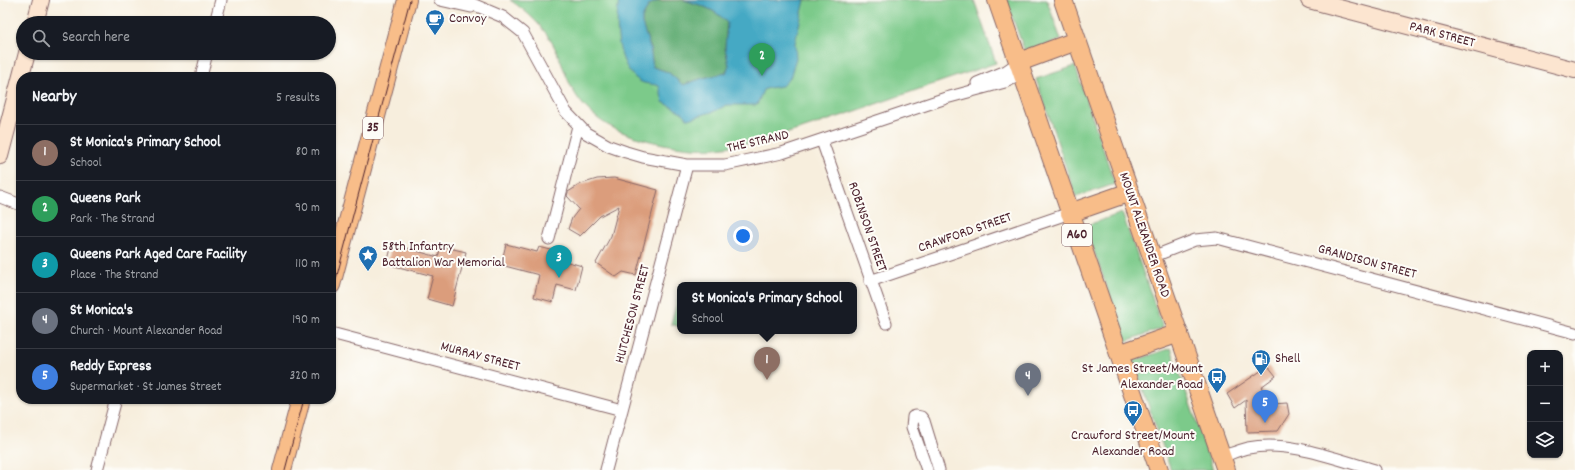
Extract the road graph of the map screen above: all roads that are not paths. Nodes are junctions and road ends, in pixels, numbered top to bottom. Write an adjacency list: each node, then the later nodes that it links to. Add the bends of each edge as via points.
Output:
1 (41, 0): 10 (street)
2 (222, 0): 11 (street)
3 (407, 0): 32 (main road, 35)
4 (440, 0): 9 (street, THE STRAND)
5 (463, 0): 9 (street, THE STRAND)
6 (997, 0): 15 (main road, A60)
7 (1063, 0): 12 (main road, MOUNT ALEXANDER ROAD)
8 (1316, 1): 16 (street, PARK STREET)
9 (483, 10): 20 (street, THE STRAND, via 503,17 523,33 558,100)
10 (37, 16)
11 (217, 16)
12 (1078, 46): 15 (main road); 24 (main road, MOUNT ALEXANDER ROAD)
13 (25, 60): 17 (street)
14 (205, 60): 18 (street)
15 (1021, 68): 21 (street, THE STRAND, via 1005,82 946,98); 29 (main road, A60)
16 (1575, 70)
17 (22, 72)
18 (202, 72)
19 (16, 95): 22 (street)
20 (578, 126): 23 (street, THE STRAND, via 596,140 609,146 643,157); 30 (street)
21 (822, 141): 23 (street, THE STRAND, via 740,162 710,166); 33 (street, ROBINSON STREET)
22 (0, 156)
23 (687, 165): 41 (street, HUTCHESON STREET)
24 (1130, 192): 29 (main road); 31 (main road, MOUNT ALEXANDER ROAD)
25 (0, 197): 26 (street)
26 (16, 203)
27 (0, 204): 28 (street)
28 (16, 205)
29 (1070, 213): 33 (street, CRAWFORD STREET); 38 (main road, A60)
30 (548, 239)
31 (1152, 257): 35 (main road, MOUNT ALEXANDER ROAD); 36 (street, GRANDISON STREET, via 1196,240 1216,238)
32 (336, 266)
33 (870, 281): 34 (street, ROBINSON STREET)
34 (886, 323)
35 (1179, 332): 38 (main road); 42 (main road, MOUNT ALEXANDER ROAD)
36 (1575, 333)
37 (336, 335): 41 (street, MURRAY STREET)
38 (1119, 354): 48 (main road, A60)
39 (115, 404): 43 (street)
40 (300, 404): 44 (main road)
41 (622, 410): 45 (street, HUTCHESON STREET)
42 (1224, 463): 49 (street, via 1246,448 1258,446 1292,448)
43 (97, 470)
44 (282, 470)
45 (606, 470)
46 (927, 470): 47 (street, via 912,427 913,418 916,416 924,421)
47 (939, 470)
48 (1159, 470)
49 (1375, 470)

